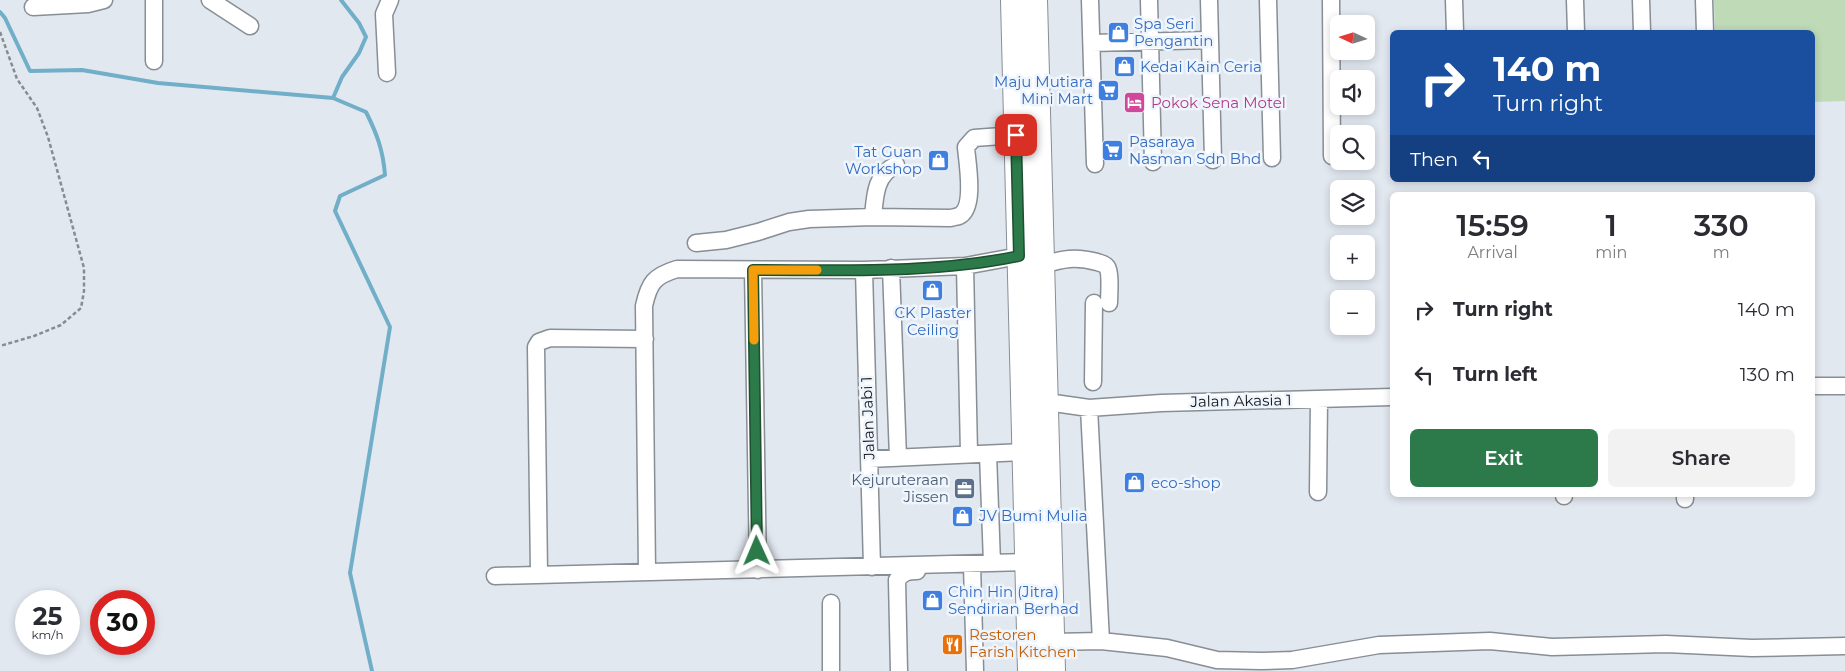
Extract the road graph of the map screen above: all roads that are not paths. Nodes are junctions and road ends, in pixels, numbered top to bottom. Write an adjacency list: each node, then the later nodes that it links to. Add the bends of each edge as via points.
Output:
1 (104, 0): 17 (street)
2 (154, 0): 27 (street)
3 (210, 0): 18 (street)
4 (390, 0): 28 (street, via 384,14)
5 (1002, 0): 23 (highway)
6 (1013, 0): 23 (highway)
7 (1036, 0): 39 (highway)
8 (1090, 0): 26 (street)
9 (1149, 0): 25 (street)
10 (1209, 0): 24 (street)
11 (1268, 0): 31 (street)
12 (1331, 0): 29 (street)
13 (1454, 0): 19 (street)
14 (1575, 0): 20 (street)
15 (1641, 0): 21 (street)
16 (1704, 0): 22 (street)
17 (33, 8)
18 (250, 26)
19 (1455, 30)
20 (1576, 30)
21 (1642, 30)
22 (1704, 30)
23 (1014, 37): 30 (highway)
24 (1210, 40): 25 (street); 32 (street)
25 (1150, 42): 26 (street); 33 (street)
26 (1092, 43): 34 (street)
27 (154, 61)
28 (387, 73)
29 (1332, 125)
30 (1016, 135): 36 (street, via 974,138 966,146 969,200 960,216); 38 (highway)
31 (1272, 158)
32 (1213, 160)
33 (1153, 162)
34 (1095, 164)
35 (896, 165): 36 (street, via 889,168 877,184)
36 (874, 217): 37 (street, via 809,219 726,240)
37 (696, 243)
38 (1019, 256): 40 (street); 52 (highway)
39 (1042, 264): 45 (street, via 1071,258 1107,267); 50 (highway)
40 (965, 266): 41 (street); 53 (street)
41 (891, 268): 43 (street); 55 (street)
42 (753, 270): 43 (street); 44 (street, via 677,269 662,273 648,290 644,306); 62 (street)
43 (864, 270): 56 (street, Jalan Jabi 1)
44 (646, 339): 63 (street); 64 (street, via 550,338 539,342 536,347)
45 (1093, 382)
46 (1815, 386): 47 (street)
47 (1845, 386)
48 (1390, 397): 49 (street, Jalan Akasia 1)
49 (1319, 399): 51 (street, Jalan Akasia 1); 57 (street)
50 (1047, 402): 51 (street, Jalan Akasia 1); 68 (highway)
51 (1089, 408): 67 (street)
52 (1024, 452): 54 (street); 58 (highway)
53 (969, 454): 54 (street); 55 (street)
54 (988, 454): 59 (street)
55 (898, 458): 56 (street)
56 (869, 459): 60 (street, Jalan Jabi 1)
57 (1318, 492)
58 (1028, 562): 59 (street); 73 (highway)
59 (992, 563): 61 (street)
60 (872, 567): 61 (street); 62 (street)
61 (972, 567): 71 (street, via 901,574 897,580); 72 (street)
62 (758, 570): 63 (street)
63 (647, 572): 64 (street)
64 (539, 574): 65 (street)
65 (495, 576)
66 (831, 604): 70 (street)
67 (1101, 641): 68 (street); 69 (street, via 1167,648 1217,660 1261,661 1292,660 1379,645 1490,641 1552,646)
68 (1052, 642): 74 (highway)
69 (1845, 646)
70 (831, 671)
71 (899, 671)
72 (975, 671)
73 (1030, 671)
74 (1053, 671)

